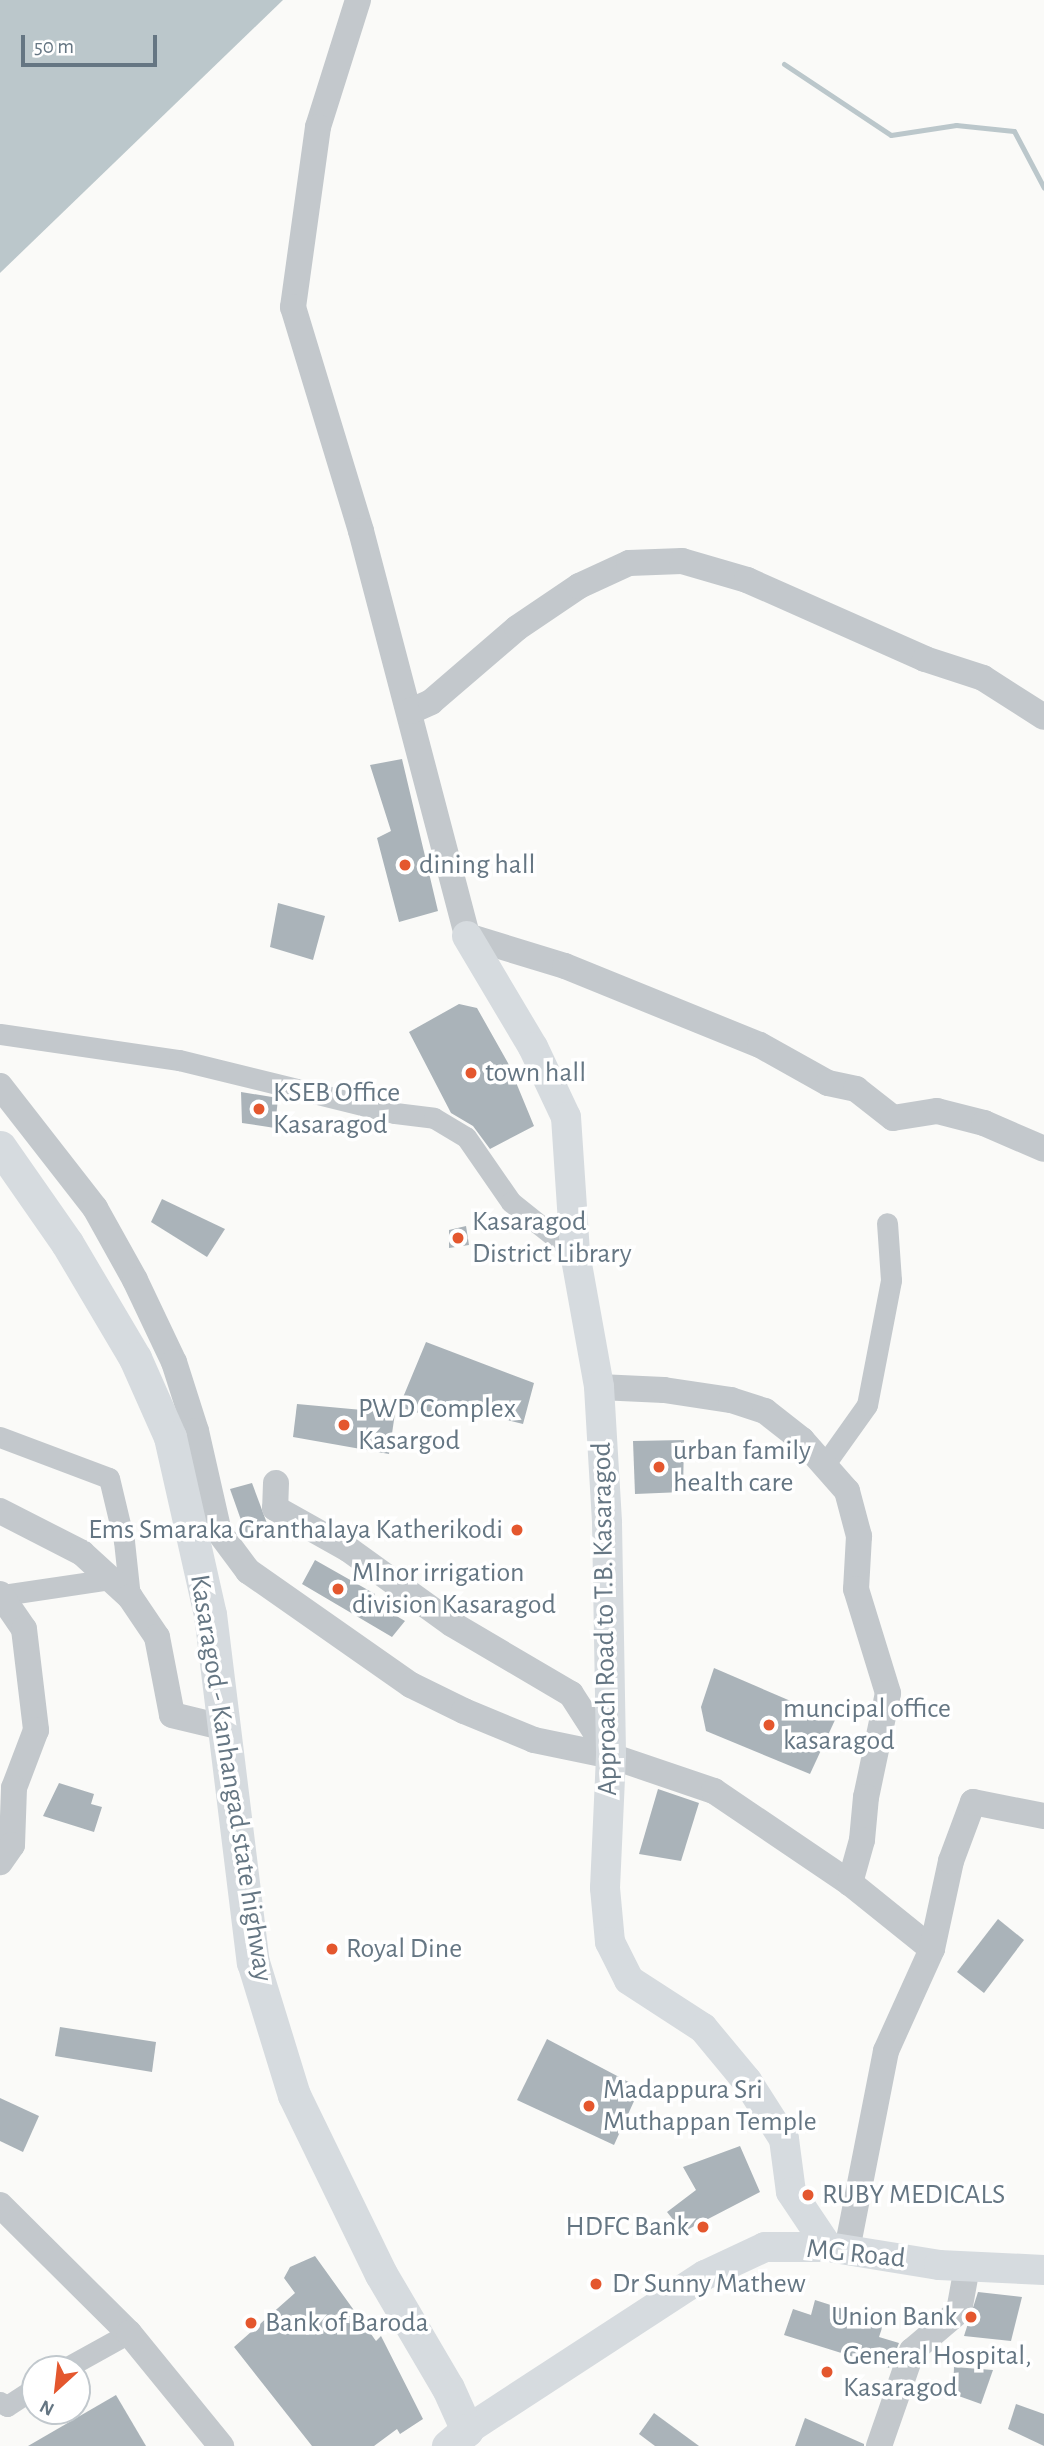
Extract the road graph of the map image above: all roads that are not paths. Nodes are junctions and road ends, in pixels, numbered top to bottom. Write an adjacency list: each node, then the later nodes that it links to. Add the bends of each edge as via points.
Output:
1 (358, 0): 2 (street, via 318,127 293,307)
2 (411, 711): 3 (street, via 431,702 517,628 579,586 629,563 682,561 747,580 925,659 983,678); 4 (street)
3 (1044, 717)
4 (467, 936): 8 (street, via 565,966 760,1045 828,1083 856,1089 893,1118 937,1111 984,1123); 10 (main road, Approach Road to T.B. Kasaragod, via 533,1046 566,1117)
5 (0, 1034): 10 (street, via 179,1059 395,1114 434,1118 466,1137 511,1202)
6 (0, 1086): 19 (street, via 94,1208 135,1280 174,1362 219,1532 248,1571 411,1685 534,1740)
7 (0, 1147): 18 (main road, Kasaragod - Kanhangad state highway, via 67,1243 135,1358 170,1437 210,1614)
8 (1044, 1149)
9 (887, 1223): 13 (street, via 891,1280 867,1405)
10 (575, 1253): 11 (main road, Approach Road to T.B. Kasaragod)
11 (599, 1387): 13 (street, via 664,1390 765,1411); 19 (main road, Approach Road to T.B. Kasaragod)
12 (0, 1437): 16 (street, via 109,1478 124,1541)
13 (825, 1464): 22 (street, via 847,1491 859,1536 856,1589 887,1693 862,1840)
14 (276, 1483): 19 (street, via 275,1508 348,1549 452,1624 570,1694)
15 (0, 1510): 16 (street, via 82,1553)
16 (120, 1588): 17 (street); 18 (street, via 157,1637 172,1715)
17 (1, 1594): 21 (street, via 24,1629 36,1730 14,1788 12,1845)
18 (226, 1728): 32 (main road, Kasaragod - Kanhangad state highway, via 253,1962 294,2095 381,2274 448,2388)
19 (611, 1756): 22 (street, via 714,1791); 25 (main road, Approach Road to T.B. Kasaragod, via 606,1888 610,1942 629,1980 703,2028 747,2081 784,2139 791,2192)
20 (1044, 1816): 23 (street, via 973,1802 951,1861)
21 (0, 1862)
22 (849, 1883): 23 (street)
23 (932, 1949): 25 (street, via 886,2050)
24 (0, 2205): 28 (street)
25 (837, 2248): 26 (main road, MG Road); 32 (main road, MG Road, via 765,2247 705,2275)
26 (967, 2267): 27 (main road, MG Road); 34 (street, via 959,2311 912,2351)
27 (1044, 2270)
28 (129, 2333): 29 (street); 33 (street)
29 (89, 2355)
30 (21, 2397): 31 (street, via 7,2406)
31 (0, 2402)
32 (465, 2441)
33 (221, 2446)
34 (879, 2446)

